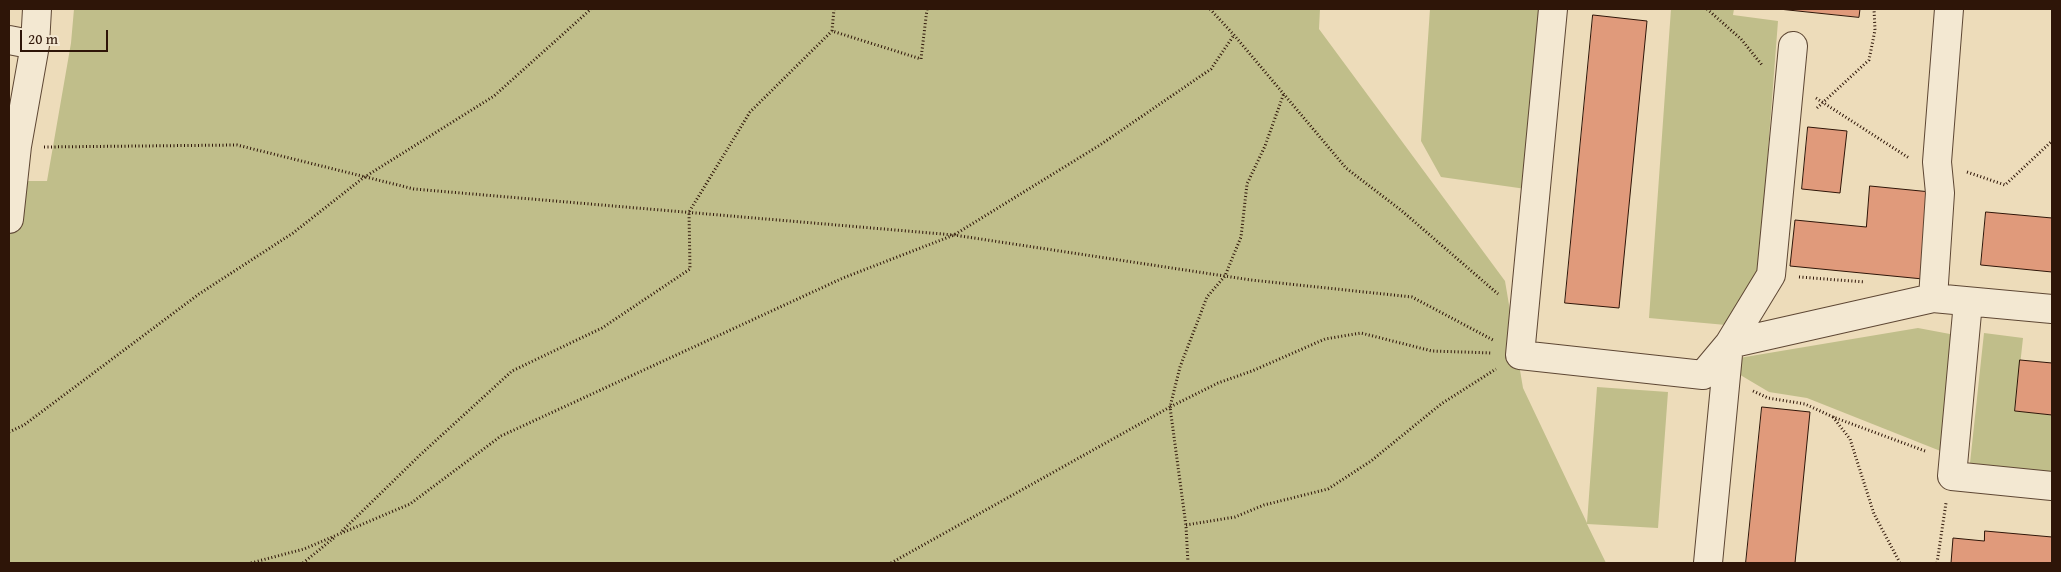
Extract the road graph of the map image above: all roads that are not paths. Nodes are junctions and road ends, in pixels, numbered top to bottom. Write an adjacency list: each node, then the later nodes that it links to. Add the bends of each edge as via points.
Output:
1 (37, 9): 4 (lane)
2 (1553, 9): 10 (lane, via 1520,355 1704,375)
3 (1949, 9): 7 (lane, via 1937,162 1940,193)
4 (22, 43): 6 (lane, via 18,146)
5 (1793, 46): 10 (lane, via 1771,275)
6 (9, 219)
7 (1933, 298): 8 (lane); 10 (lane)
8 (1968, 302): 9 (lane); 11 (lane, via 1953,469)
9 (2052, 309)
10 (1728, 344): 12 (lane)
11 (2052, 486)
12 (1708, 563)

